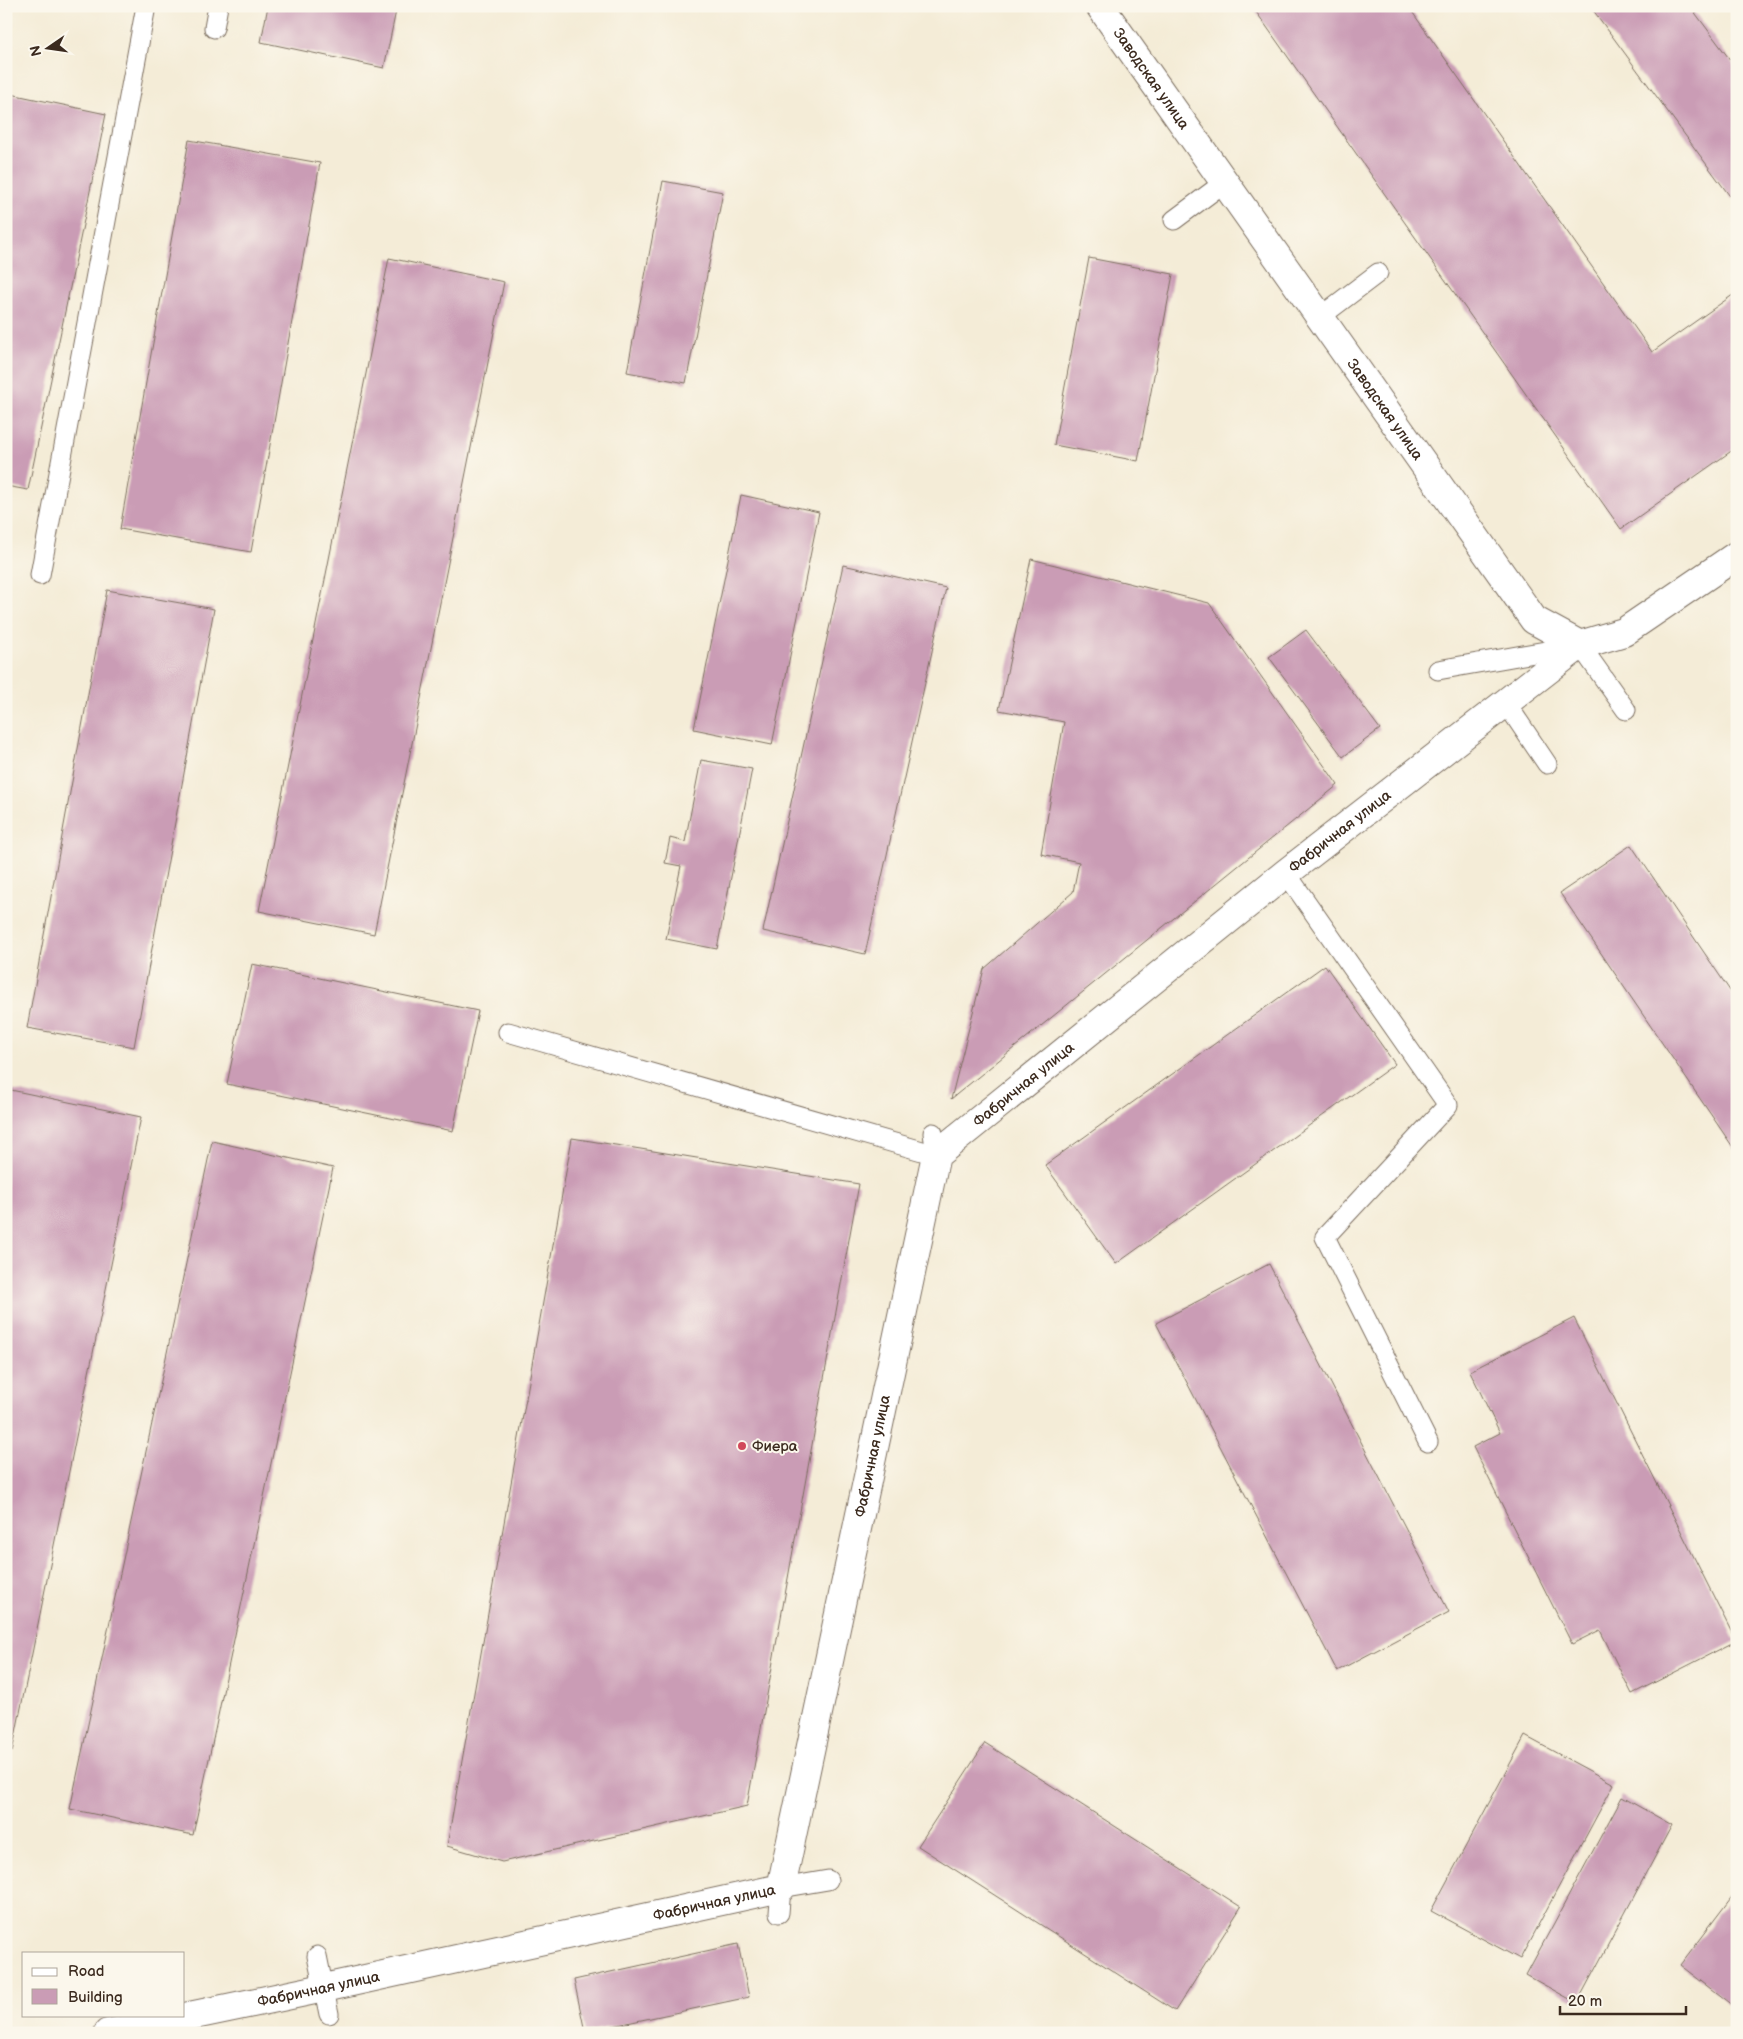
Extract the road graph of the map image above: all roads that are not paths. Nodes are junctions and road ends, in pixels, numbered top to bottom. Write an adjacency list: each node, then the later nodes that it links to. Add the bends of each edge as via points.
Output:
1 (146, 6): 10 (lane)
2 (218, 6): 4 (lane)
3 (1100, 6): 5 (street, Заводская улица)
4 (214, 28)
5 (1225, 182): 6 (lane); 8 (street, Заводская улица)
6 (1174, 220)
7 (1378, 273): 8 (lane)
8 (1320, 317): 11 (street, Заводская улица, via 1534,620)
9 (1737, 555): 11 (street, via 1624,632)
10 (40, 574)
11 (1580, 645): 12 (lane); 13 (street, Фабричная улица); 14 (lane)
12 (1438, 670)
13 (1506, 703): 15 (lane); 16 (street, Фабричная улица)
14 (1626, 710)
15 (1547, 764)
16 (1286, 873): 18 (street, Фабричная улица); 19 (lane, via 1448,1104 1325,1237)
17 (508, 1032): 18 (lane)
18 (934, 1144): 21 (street, Фабричная улица)
19 (1428, 1442)
20 (828, 1880): 21 (lane)
21 (780, 1900): 23 (street, Фабричная улица)
22 (317, 1956): 23 (lane)
23 (327, 2001): 24 (street, Фабричная улица)
24 (108, 2033)

